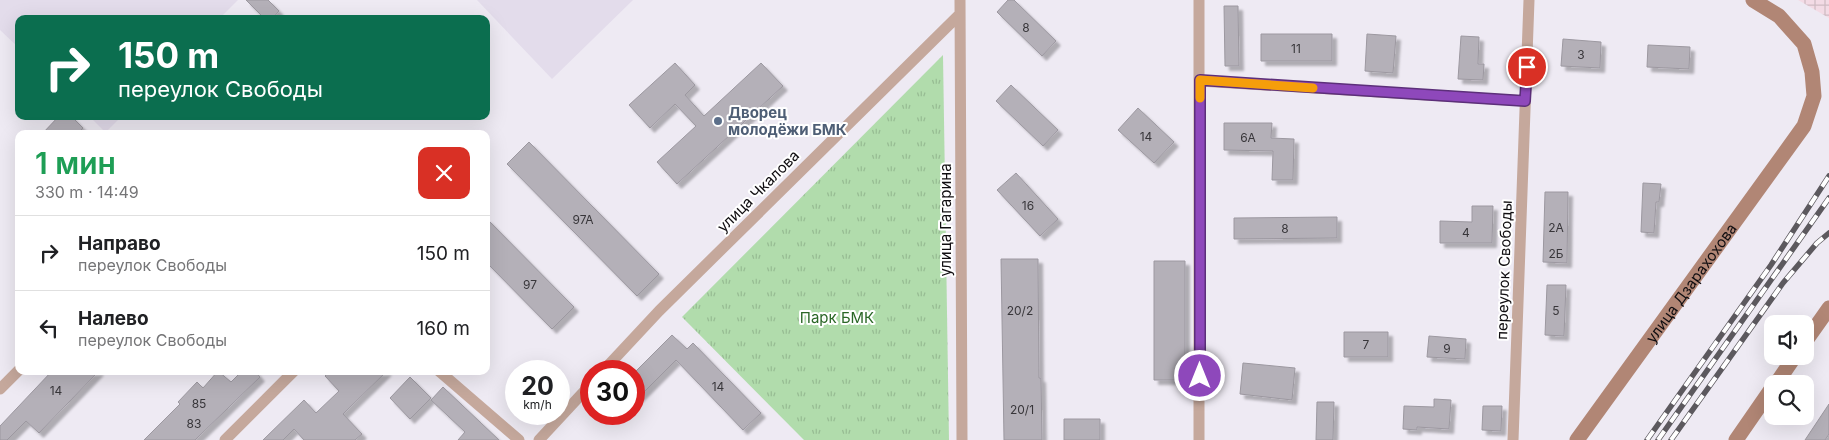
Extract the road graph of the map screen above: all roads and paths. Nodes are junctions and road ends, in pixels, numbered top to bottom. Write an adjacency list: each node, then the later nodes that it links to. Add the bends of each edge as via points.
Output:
1 (960, 0): 5 (street, улица Гагарина)
2 (1199, 0): 6 (street)
3 (1529, 0): 7 (street, переулок Свободы)
4 (1754, 0): 23 (street, улица Дзарахохова, via 1779,16 1804,44 1812,72 1814,96 1804,126)
5 (959, 15): 10 (street, улица Чкалова); 20 (street, улица Гагарина)
6 (1200, 80): 7 (street); 21 (street)
7 (1525, 101): 22 (street, переулок Свободы)
8 (1829, 308): 9 (street)
9 (1814, 329)
10 (613, 360)
11 (15, 374): 14 (street)
12 (290, 375): 17 (street)
13 (444, 375): 18 (street)
14 (0, 389)
15 (580, 396): 19 (street)
16 (1764, 400): 24 (street)
17 (225, 440)
18 (519, 440)
19 (539, 440)
20 (962, 440)
21 (1200, 440)
22 (1513, 440)
23 (1577, 440)
24 (1736, 440)

